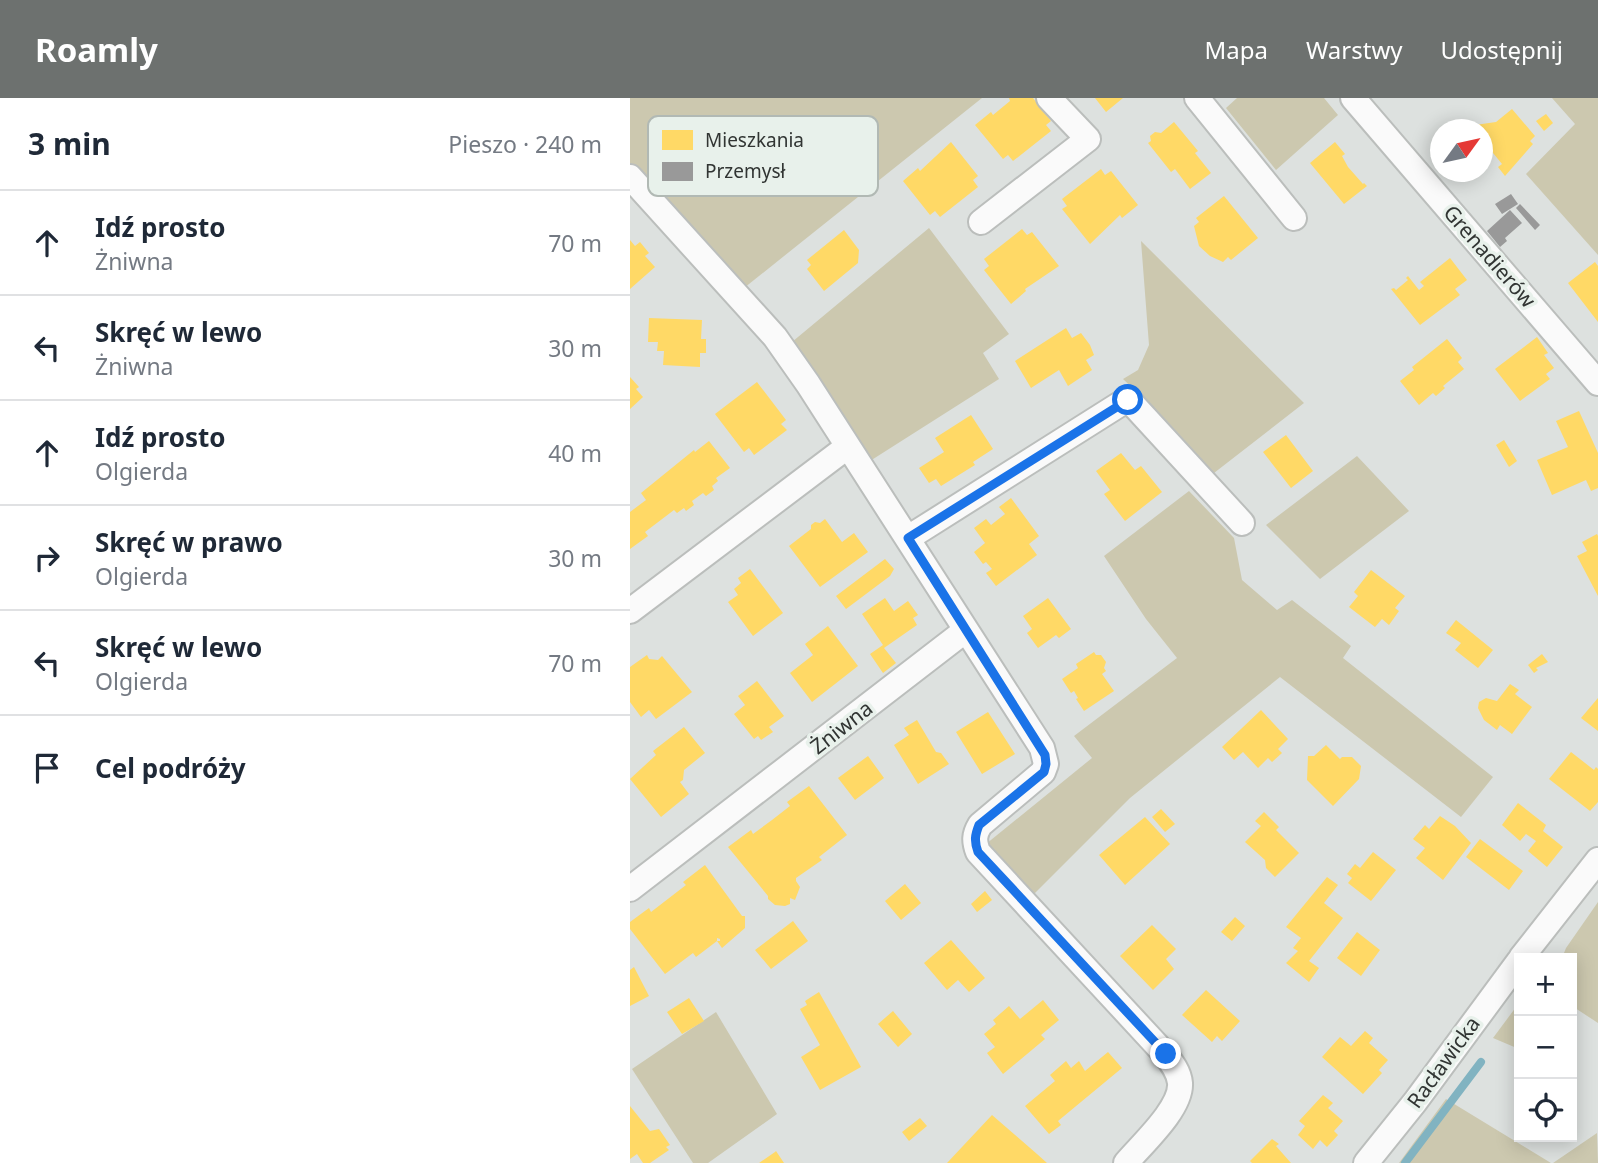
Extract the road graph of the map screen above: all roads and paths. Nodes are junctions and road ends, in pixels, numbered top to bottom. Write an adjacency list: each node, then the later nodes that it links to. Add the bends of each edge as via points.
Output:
1 (1049, 98): 6 (street, via 1088,139)
2 (1198, 98): 5 (street)
3 (1353, 98): 7 (street, Grenadierów)
4 (630, 177): 8 (street, via 775,337)
5 (1294, 218)
6 (981, 222)
7 (1596, 374)
8 (846, 447): 10 (street); 11 (street)
9 (1242, 523): 10 (street, via 1128,400)
10 (908, 538): 12 (street)
11 (630, 611)
12 (966, 631): 14 (street, Żniwna); 17 (street, via 1042,748 1046,764 1044,772 979,825 975,835 978,852 1166,1054 1180,1082 1173,1108)
13 (1598, 860): 15 (street, Racławicka)
14 (630, 889)
15 (1525, 953)
16 (1514, 968): 18 (street, Racławicka)
17 (1126, 1163)
18 (1366, 1163)

